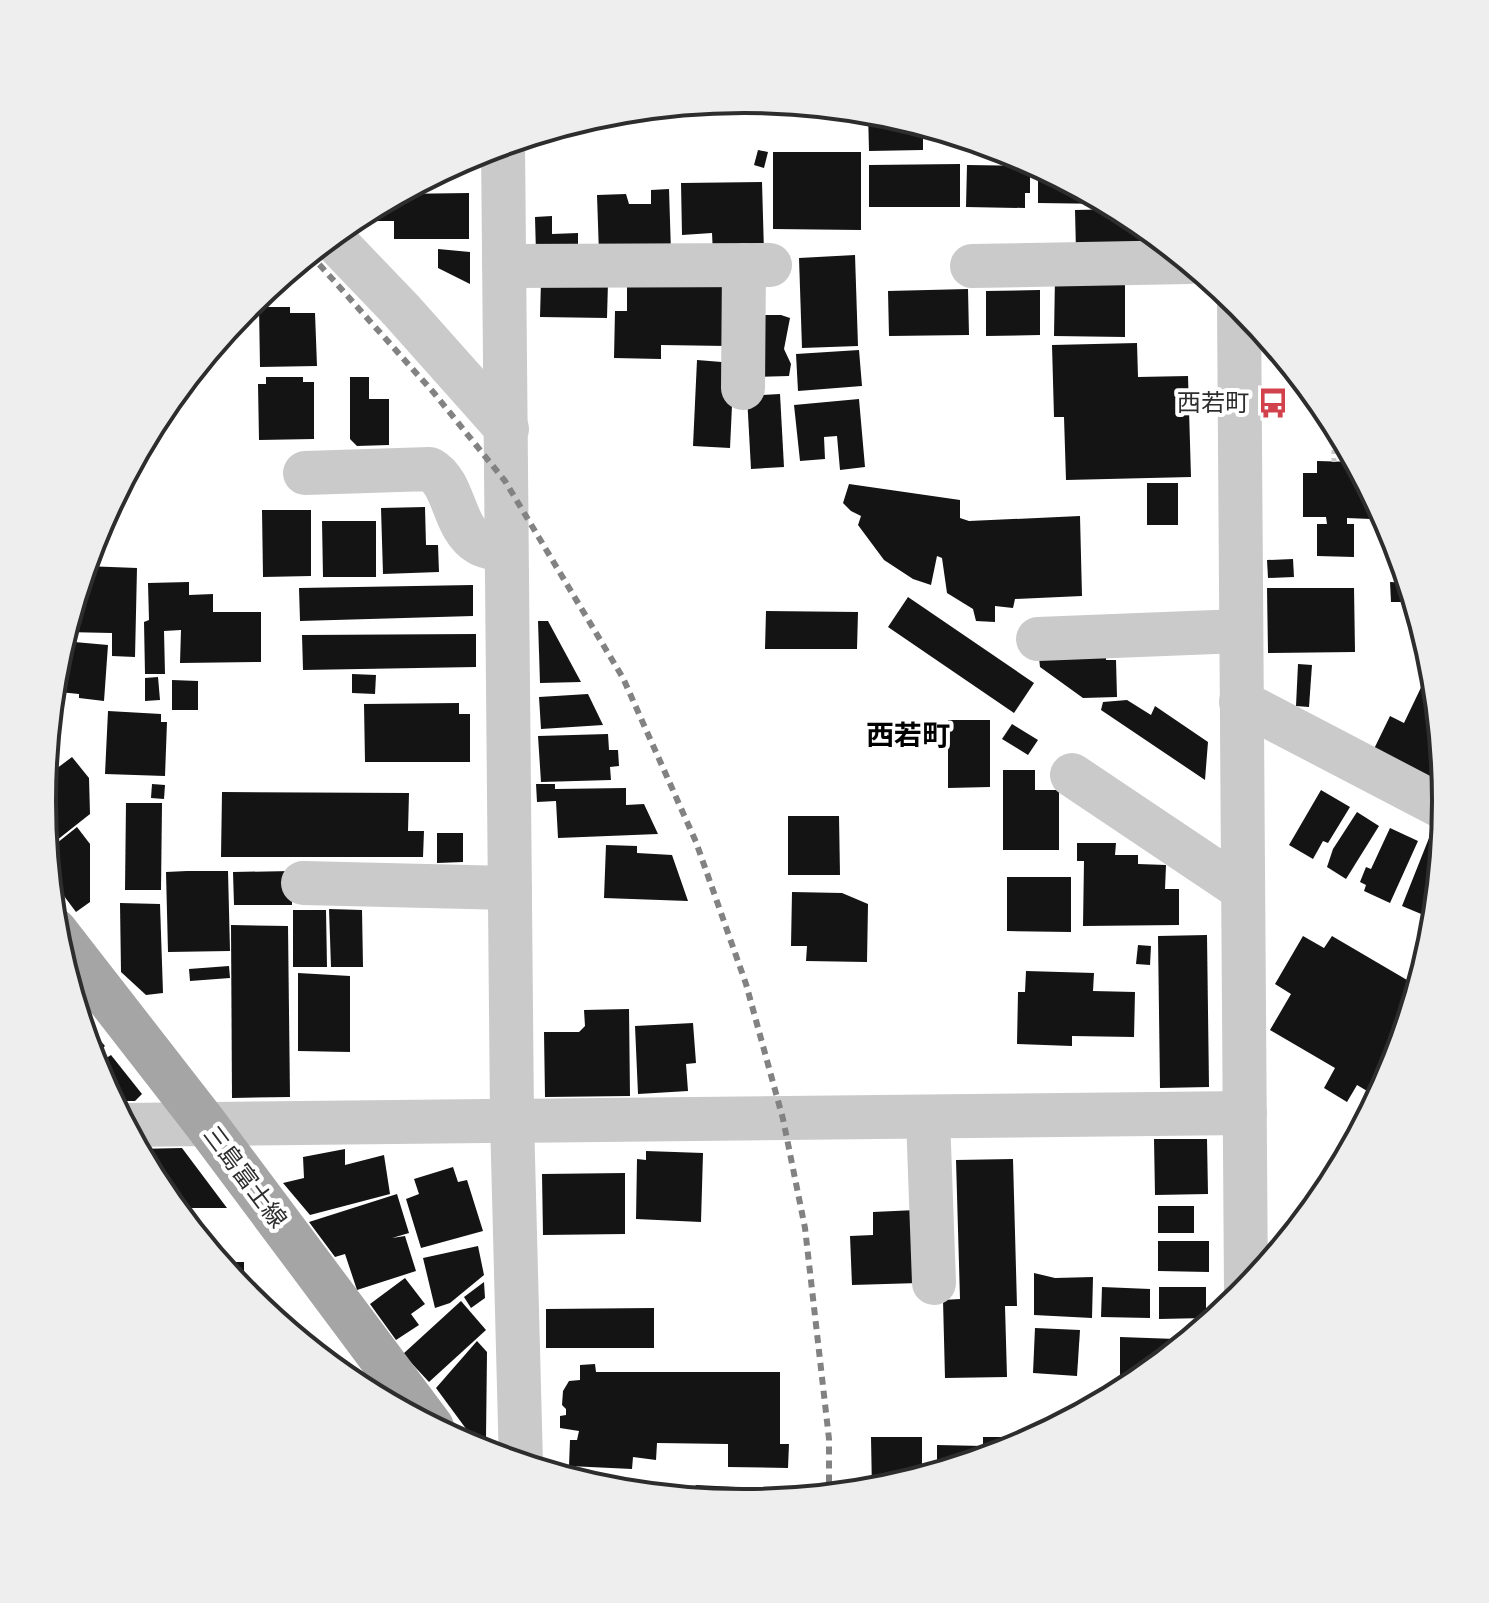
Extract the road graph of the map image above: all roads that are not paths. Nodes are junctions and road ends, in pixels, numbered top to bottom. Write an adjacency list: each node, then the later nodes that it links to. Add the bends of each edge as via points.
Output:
1 (503, 157): 4 (street)
2 (339, 245): 8 (street)
3 (1173, 262): 5 (street)
4 (504, 266): 7 (street, via 757,265); 8 (street)
5 (972, 266)
6 (1239, 324): 11 (street)
7 (743, 388)
8 (507, 429): 10 (street)
9 (305, 473): 10 (street, via 430,469 439,475 460,521 480,544)
10 (506, 551): 17 (street)
11 (1240, 631): 12 (street); 13 (street)
12 (1038, 639)
13 (1241, 702): 15 (street); 18 (street)
14 (1072, 775): 18 (street)
15 (1433, 802)
16 (303, 883): 17 (street)
17 (510, 888): 22 (street)
18 (1242, 889): 20 (street)
19 (73, 953): 23 (main road, 三島富士線)
20 (1245, 1113): 21 (street); 25 (street)
21 (928, 1117): 22 (street); 26 (street)
22 (512, 1119): 23 (street); 28 (street)
23 (205, 1123): 24 (street); 27 (main road, 三島富士線)
24 (137, 1125)
25 (1246, 1272)
26 (934, 1283)
27 (417, 1407)
28 (521, 1452)

